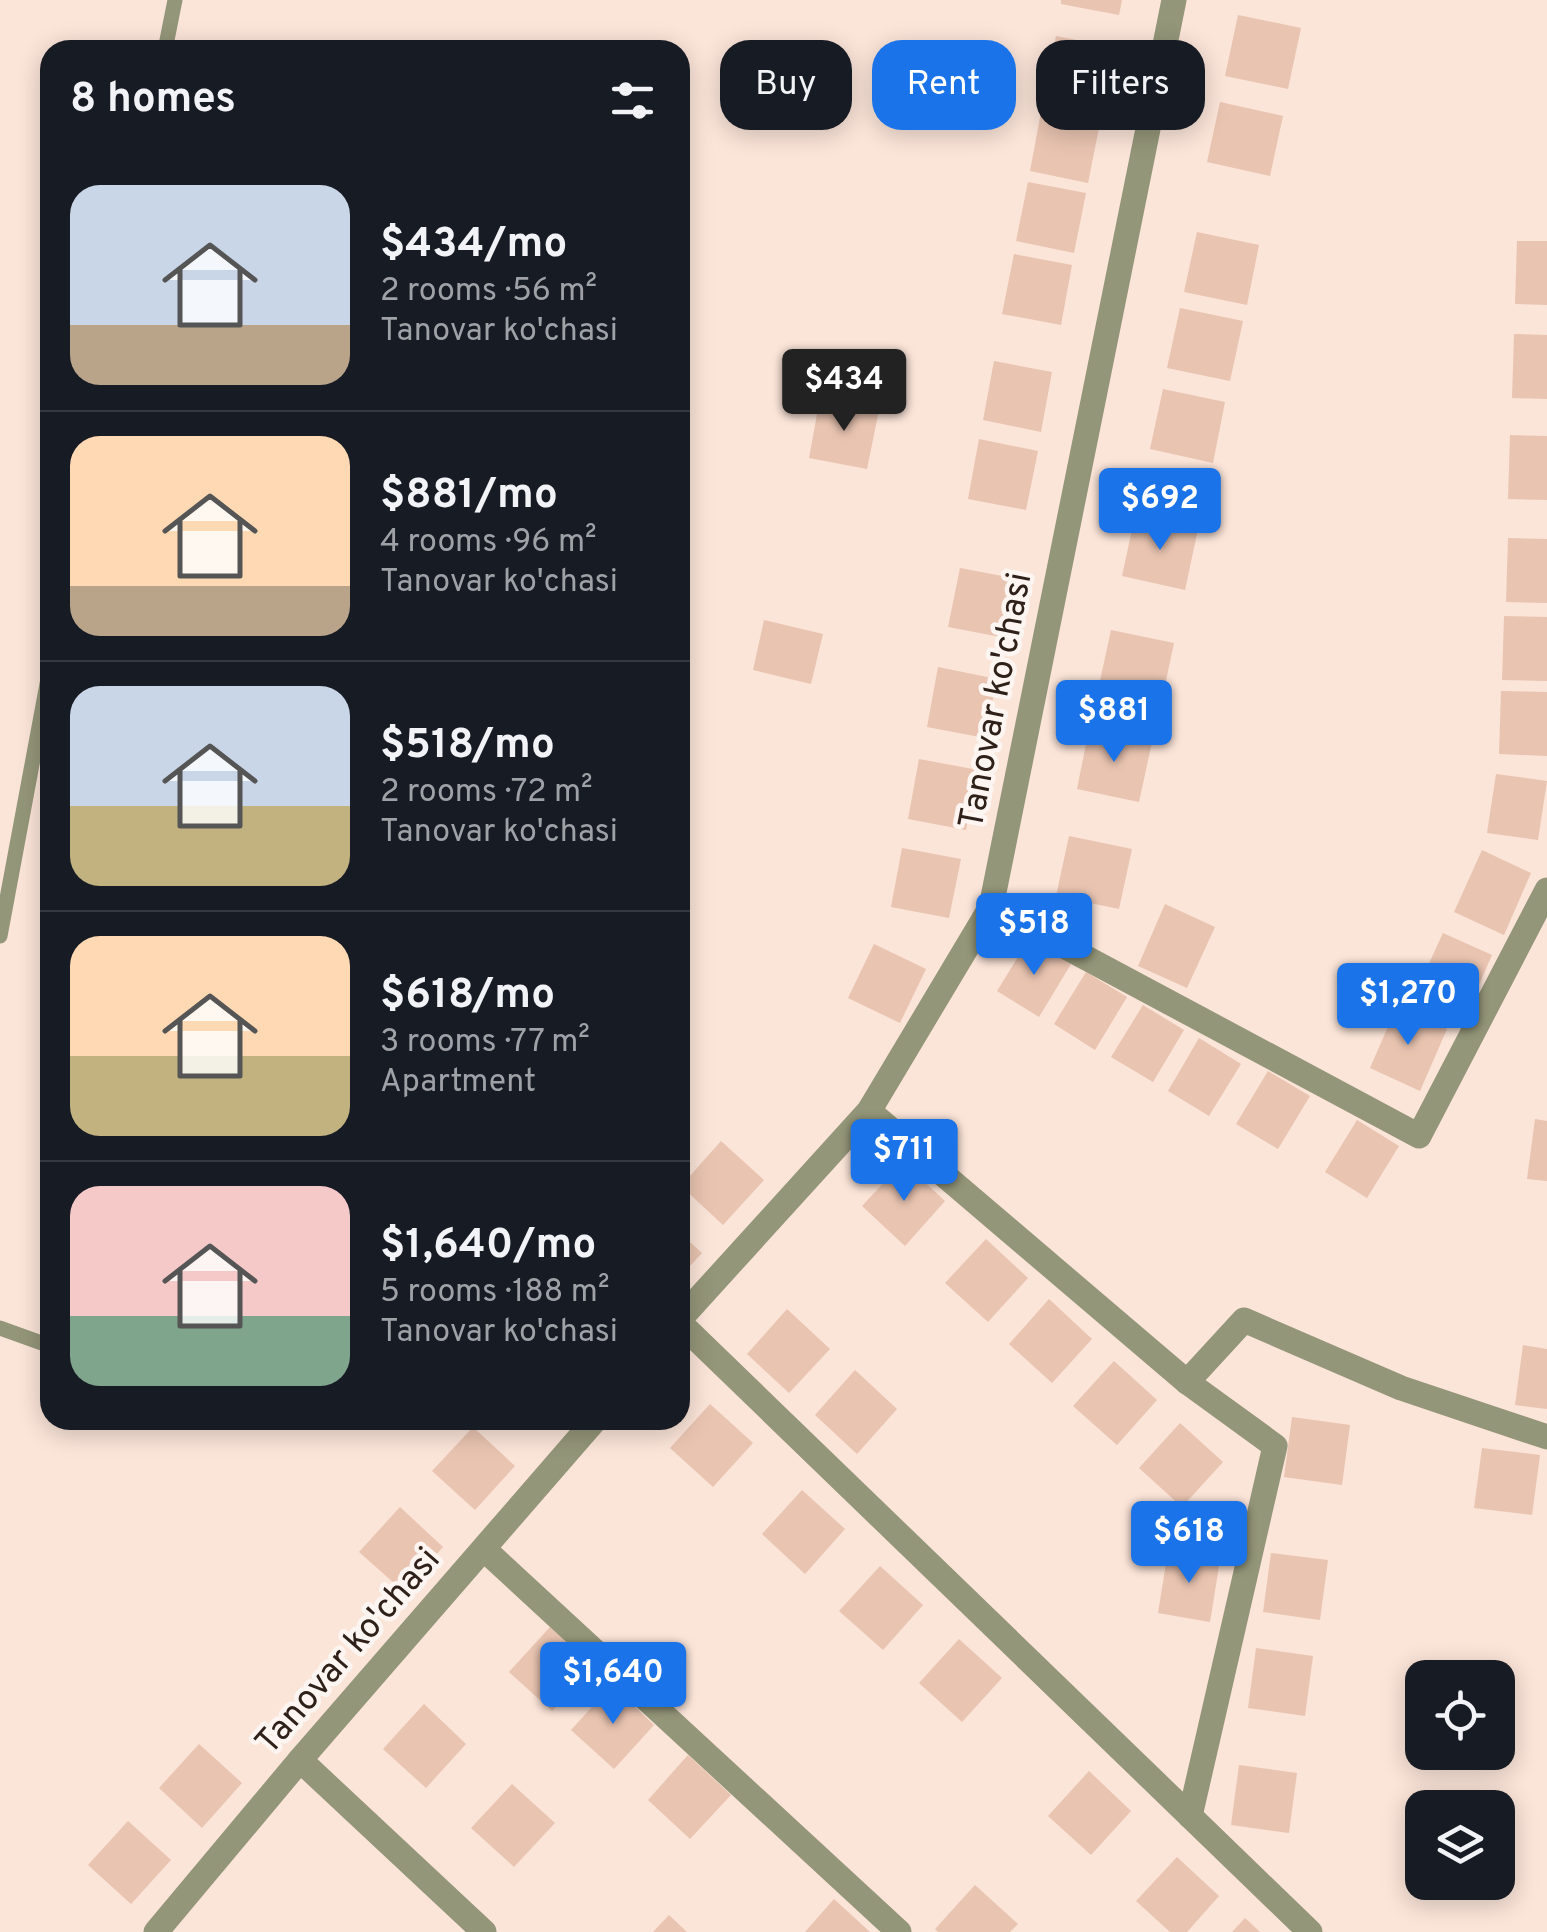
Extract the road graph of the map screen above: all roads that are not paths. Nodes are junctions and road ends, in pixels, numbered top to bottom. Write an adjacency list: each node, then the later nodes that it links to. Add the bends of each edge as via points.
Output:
1 (174, 0): 3 (lane)
2 (1174, 0): 6 (street, Tanovar ko'chasi)
3 (167, 40)
4 (40, 722): 7 (lane)
5 (1547, 890): 6 (street, via 1419,1136)
6 (992, 906): 8 (street, Tanovar ko'chasi)
7 (0, 936)
8 (869, 1111): 9 (street, Tanovar ko'chasi); 13 (street)
9 (690, 1310)
10 (0, 1328): 12 (lane)
11 (690, 1331): 18 (street)
12 (40, 1342)
13 (1186, 1382): 15 (street, via 1244,1320 1401,1388); 18 (street, via 1275,1446)
14 (587, 1430): 16 (street, Tanovar ko'chasi)
15 (1547, 1437)
16 (485, 1550): 17 (street, Tanovar ko'chasi); 21 (street)
17 (300, 1760): 19 (street, Tanovar ko'chasi); 20 (street)
18 (1190, 1816): 22 (street)
19 (156, 1932)
20 (484, 1932)
21 (899, 1932)
22 (1310, 1932)

